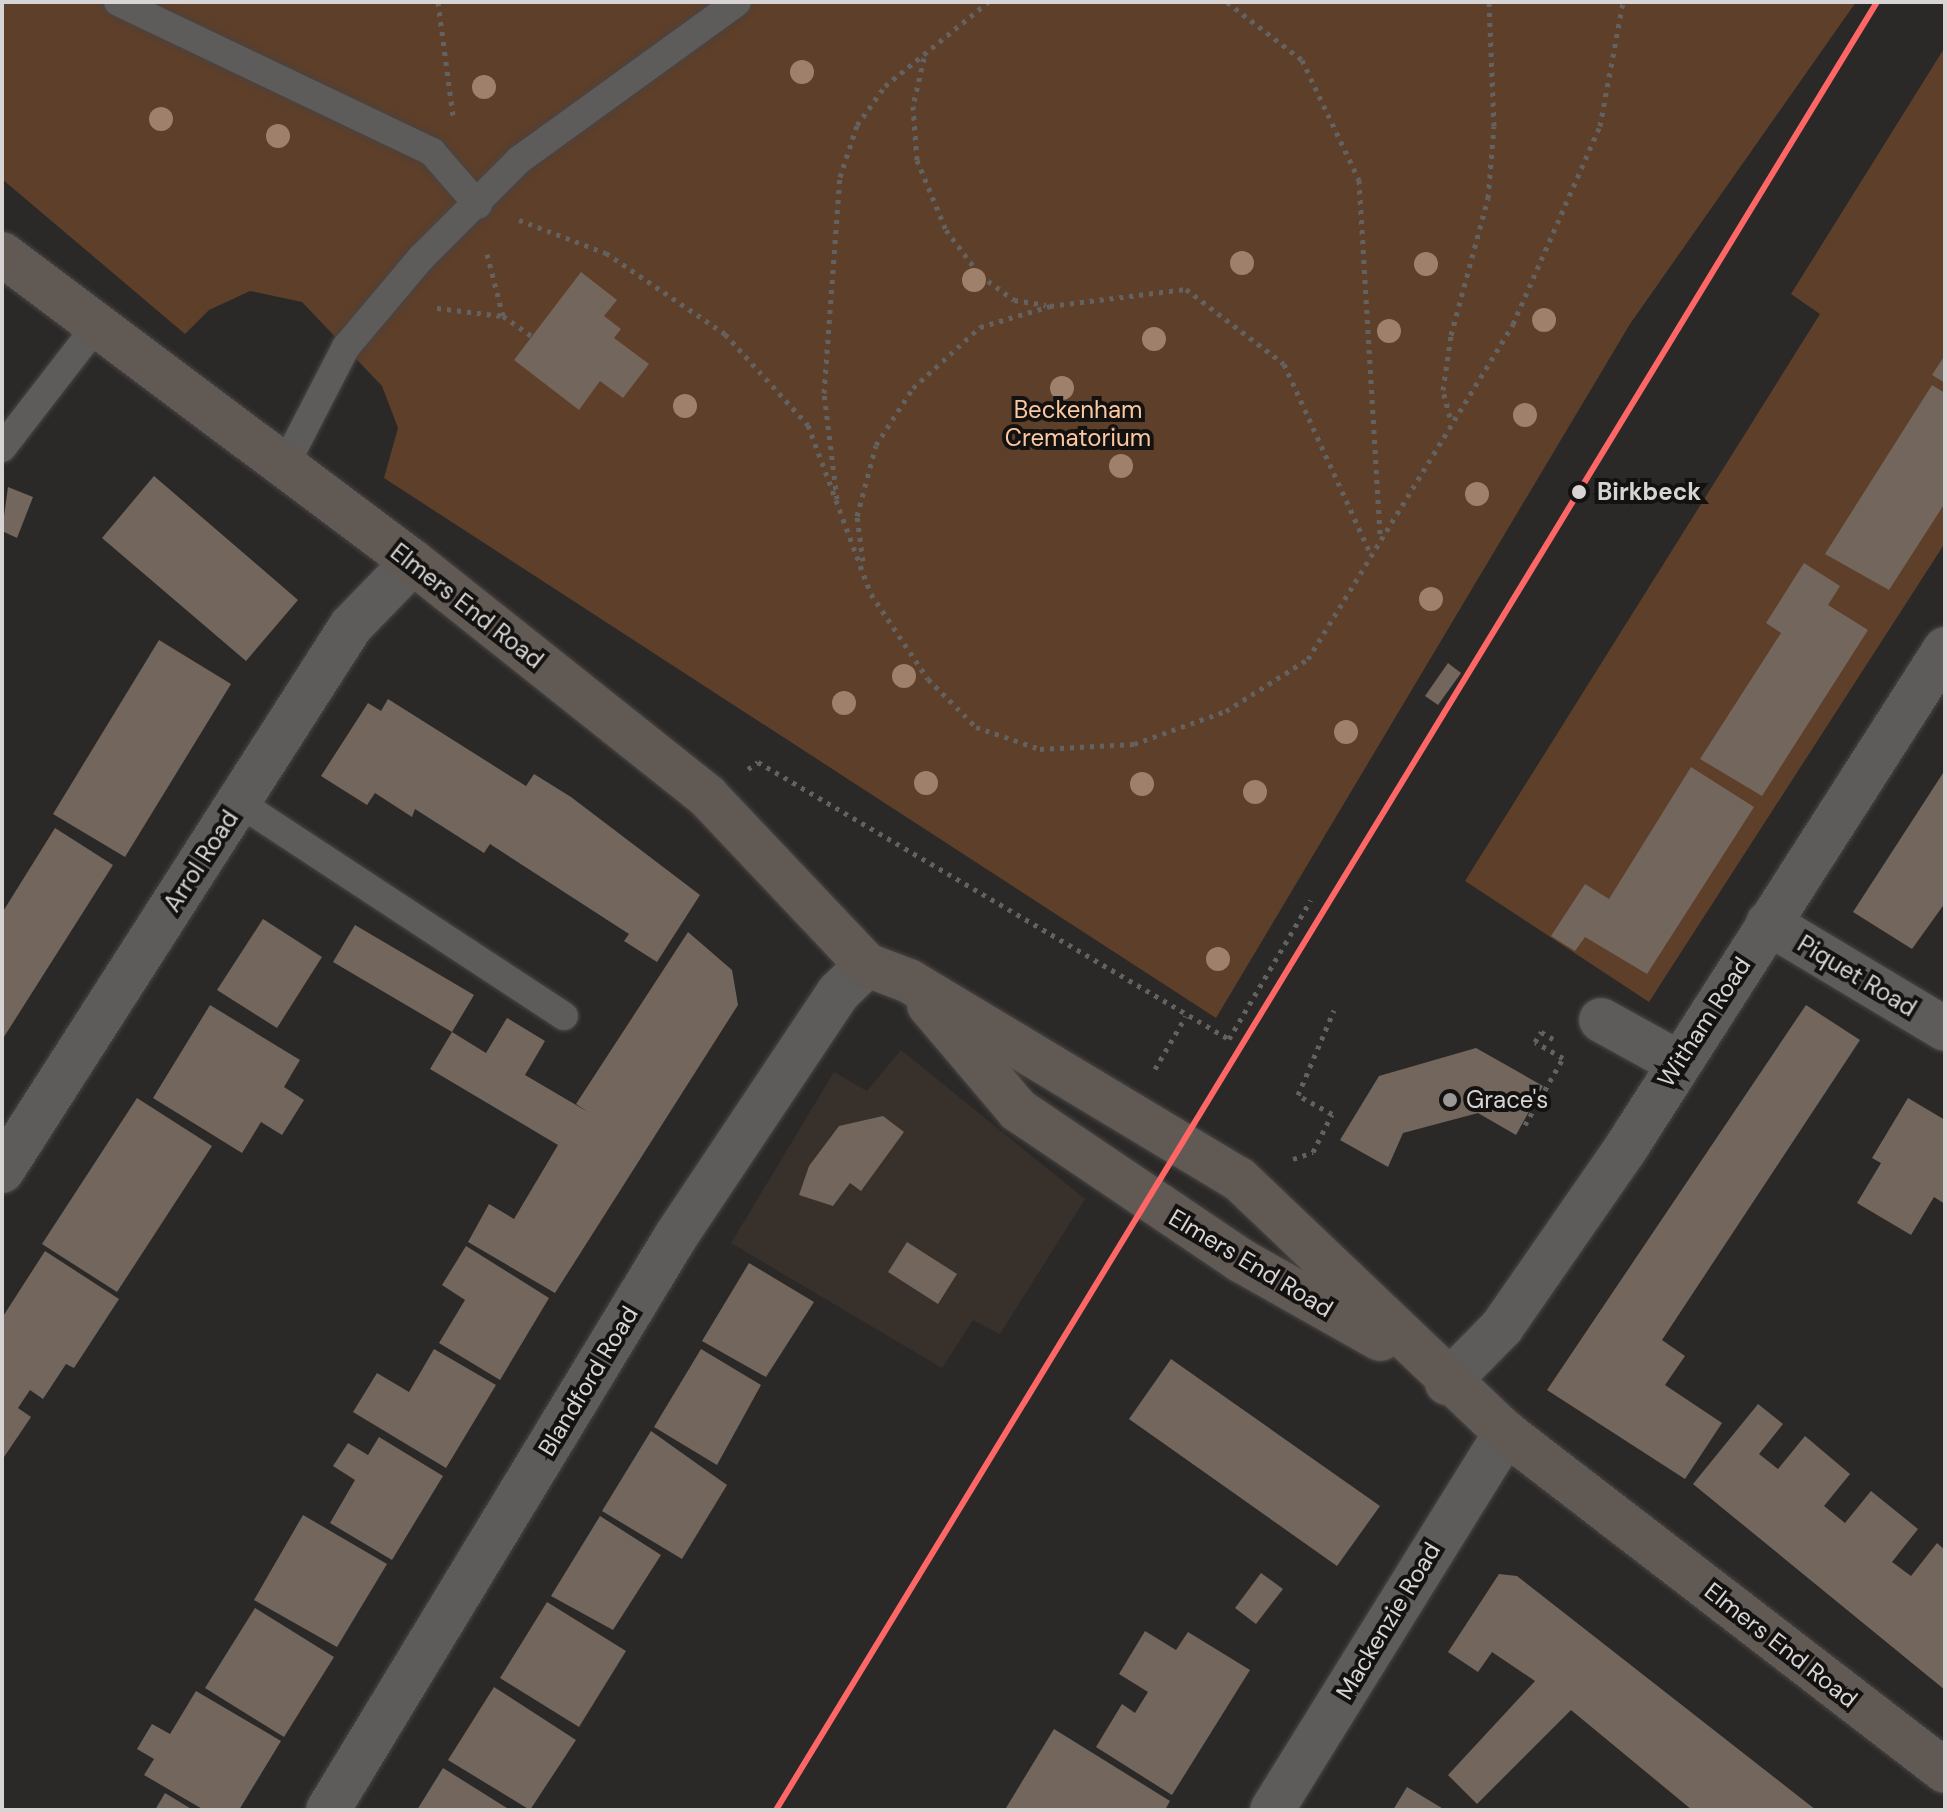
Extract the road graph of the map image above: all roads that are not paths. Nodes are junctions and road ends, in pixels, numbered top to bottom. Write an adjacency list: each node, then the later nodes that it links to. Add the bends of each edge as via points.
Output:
1 (118, 2): 3 (lane, via 432,152)
2 (740, 5): 3 (lane, via 519,160)
3 (476, 205): 7 (lane, via 346,347)
4 (2, 254): 5 (main road, Elmers End Road)
5 (97, 325): 6 (lane); 7 (main road, Elmers End Road)
6 (2, 448)
7 (285, 465): 8 (main road, Elmers End Road)
8 (413, 562): 10 (street, Arrol Road, via 351,626); 12 (main road, Elmers End Road, via 707,796)
9 (1945, 649): 11 (street, Witham Road)
10 (238, 802): 14 (lane); 18 (street, Arrol Road)
11 (1768, 923): 15 (street, Piquet Road); 17 (street, Witham Road)
12 (867, 965): 13 (main road, Elmers End Road); 22 (street, Blandford Road, via 839,992 676,1236)
13 (909, 981): 19 (main road, Elmers End Road, via 1239,1179); 19 (main road, Elmers End Road, via 1031,1119 1250,1266)
14 (564, 1016)
15 (1945, 1029)
16 (1589, 1037): 17 (street)
17 (1677, 1062): 19 (street, Witham Road, via 1502,1327)
18 (2, 1171)
19 (1439, 1376): 20 (main road, Elmers End Road)
20 (1506, 1433): 21 (main road, Elmers End Road); 23 (street, Mackenzie Road)
21 (1945, 1771)
22 (328, 1810)
23 (1272, 1810)

